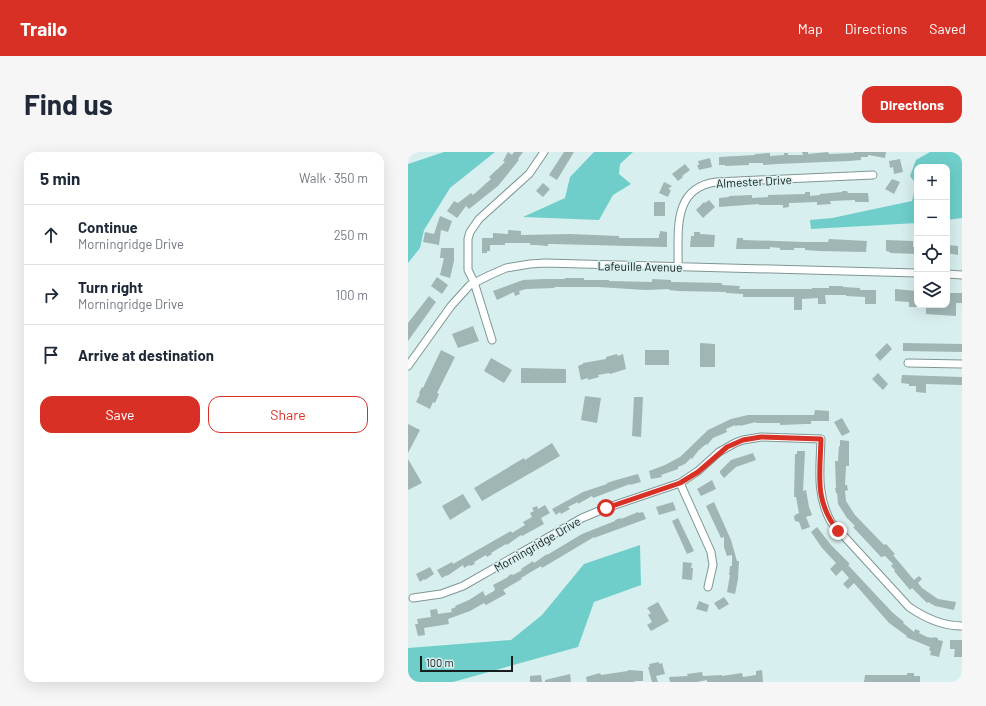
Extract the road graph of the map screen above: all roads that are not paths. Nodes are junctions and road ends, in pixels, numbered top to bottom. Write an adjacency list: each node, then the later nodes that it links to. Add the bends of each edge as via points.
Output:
1 (544, 152): 7 (street, via 528,174 473,227 468,239 468,270)
2 (873, 175): 3 (street, Almester Drive, via 716,182 702,186 689,195 682,206)
3 (678, 267): 4 (street, Lafeuille Avenue); 7 (street, Lafeuille Avenue, via 530,264 506,268)
4 (914, 273)
5 (950, 274): 6 (street)
6 (962, 275)
7 (474, 282): 8 (street); 11 (street, Lafeuille Avenue, via 451,306)
8 (492, 340)
9 (908, 363): 10 (street)
10 (962, 364)
11 (408, 366)
12 (680, 483): 13 (street, via 711,552 713,565); 14 (street, Morningridge Drive, via 582,518 463,586 441,594); 15 (street, Morningridge Drive, via 698,472 727,447 743,440 761,437 821,439 820,487 823,507 831,522 909,607 934,621)
13 (708, 587)
14 (413, 598)
15 (962, 626)

